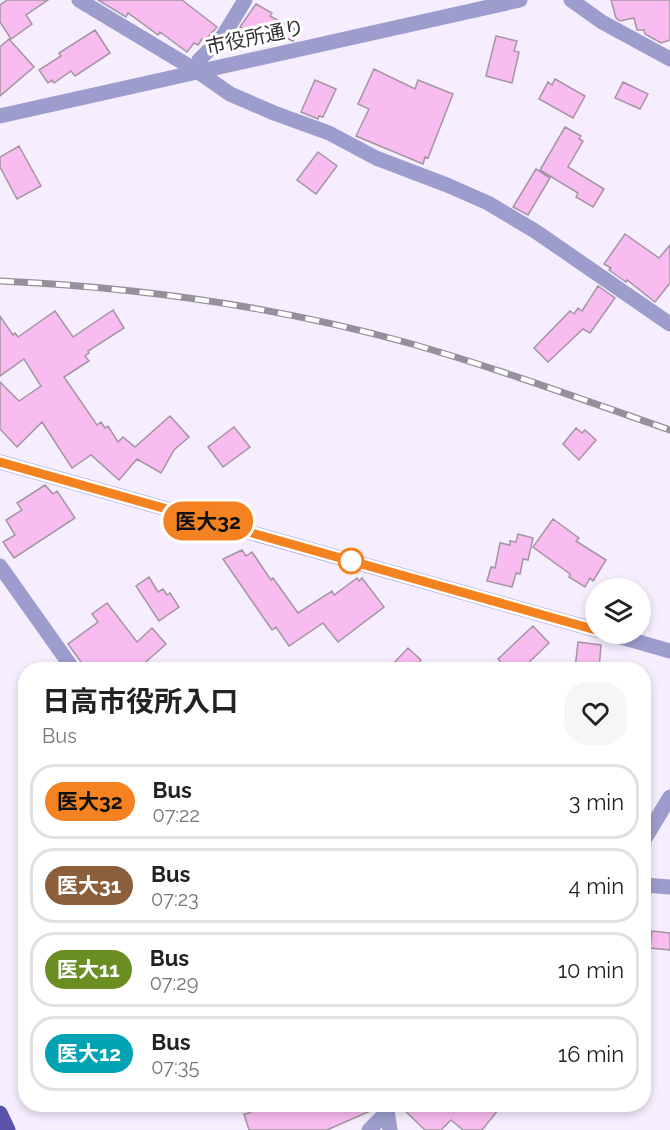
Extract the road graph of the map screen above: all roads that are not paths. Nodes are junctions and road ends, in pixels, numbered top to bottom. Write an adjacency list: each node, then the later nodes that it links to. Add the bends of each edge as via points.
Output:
1 (79, 0): 6 (street)
2 (245, 0): 6 (street, via 223,36 199,60)
3 (520, 0): 6 (street, 市役所通り)
4 (571, 0): 5 (street, via 602,22)
5 (670, 59)
6 (197, 71): 7 (street, 市役所通り); 8 (street, via 230,94 488,203)
7 (0, 116)
8 (670, 324)
9 (0, 462): 11 (street)
10 (0, 566): 14 (street)
11 (585, 627)
12 (646, 644): 13 (street)
13 (670, 651)
14 (68, 662)
15 (670, 797): 16 (street)
16 (651, 828)
17 (651, 886): 18 (street)
18 (670, 888)
19 (383, 1112): 23 (street)
20 (387, 1112): 24 (street)
21 (0, 1113): 22 (main road)
22 (8, 1130)
23 (369, 1130)
24 (390, 1130)

